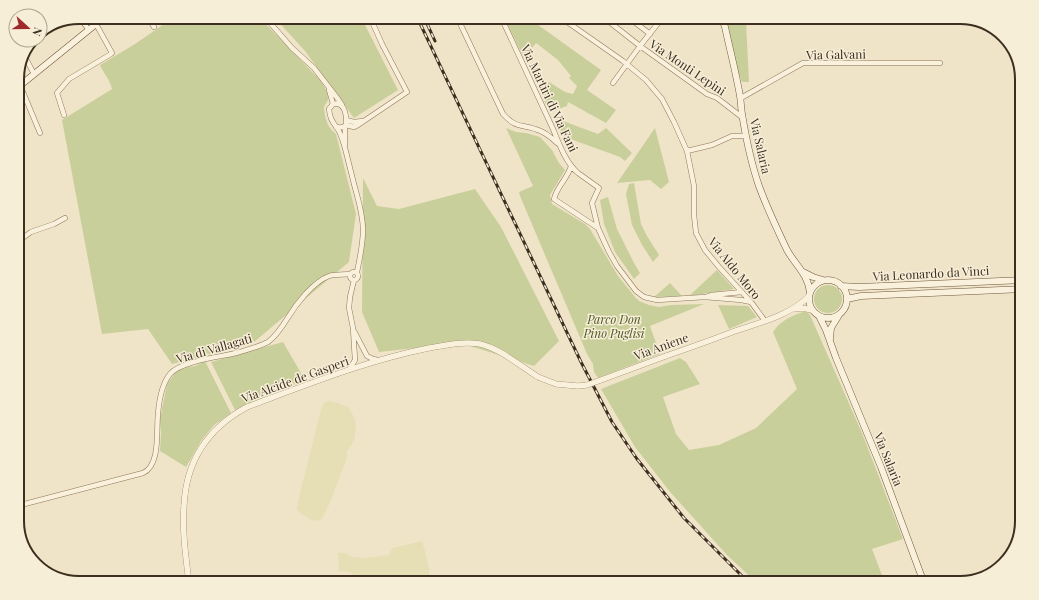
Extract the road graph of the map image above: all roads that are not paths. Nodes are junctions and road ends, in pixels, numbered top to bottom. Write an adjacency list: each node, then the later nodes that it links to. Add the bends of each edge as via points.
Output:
1 (84, 24): 14 (street)
2 (96, 24): 14 (main road); 28 (street, via 112,54 69,79 57,93)
3 (152, 24): 13 (street)
4 (271, 24): 23 (street)
5 (373, 24): 30 (street, via 407,92 363,122)
6 (460, 24): 34 (street, via 503,114 516,125 537,129)
7 (504, 24): 34 (street, Via Martiri di Via Fani)
8 (570, 24): 19 (street, Via Aldo Moro)
9 (612, 24): 16 (street, Via Monti Lepini)
10 (637, 24): 15 (street)
11 (658, 24): 15 (street)
12 (724, 24): 25 (main road, Via Salaria)
13 (154, 27)
14 (89, 30): 20 (main road)
15 (650, 34): 16 (street)
16 (640, 46): 19 (street); 29 (street, Via Monti Lepini)
17 (27, 62): 20 (street)
18 (940, 63): 25 (street, Via Galvani, via 803,63)
19 (627, 64): 22 (street); 36 (street, Via Aldo Moro, via 646,80 662,99)
20 (34, 74): 21 (main road)
21 (24, 82)
22 (613, 83)
23 (328, 86): 26 (street); 27 (street)
24 (24, 97): 32 (street)
25 (740, 98): 29 (main road, Via Salaria)
26 (333, 104): 27 (street); 31 (street, via 329,114)
27 (342, 105): 30 (street)
28 (64, 115)
29 (743, 118): 33 (main road, Via Salaria)
30 (346, 124): 31 (street, via 342,128); 35 (street)
31 (336, 127): 35 (street)
32 (40, 133)
33 (746, 136): 36 (street, via 732,136 712,145); 42 (main road, Via Salaria, via 765,202 788,252)
34 (558, 144): 37 (street, Via Martiri di Via Fani)
35 (345, 148): 41 (street, via 362,220 362,245)
36 (687, 151): 49 (street, Via Aldo Moro, via 694,186 696,233 705,250)
37 (571, 166): 39 (street, Via Martiri di Via Fani, via 599,188 592,203); 39 (street, Via Martiri di Via Fani, via 554,199)
38 (65, 218): 40 (street)
39 (598, 228): 51 (street, Via Martiri di Via Fani, via 617,266 636,291 644,297 657,300)
40 (24, 237)
41 (357, 272): 43 (street); 44 (street, via 358,277)
42 (803, 272): 45 (main road); 50 (main road, Via Salaria)
43 (350, 274): 44 (street); 67 (street, Via di Vallagati, via 331,276 315,285 299,302 277,334 265,343 175,369 167,380 159,401 155,455 148,470)
44 (354, 280): 59 (street, via 349,305)
45 (824, 280): 47 (main road, via 836,282); 50 (main road, via 813,287)
46 (1015, 280): 47 (main road, Via Leonardo da Vinci)
47 (841, 286): 52 (main road)
48 (1015, 289): 52 (main road, Via Leonardo da Vinci, via 861,296)
49 (742, 292): 51 (street); 53 (street, Via Aldo Moro)
50 (809, 294): 54 (street, Via Aniene); 55 (main road, Via Salaria)
51 (705, 297): 53 (street)
52 (847, 299): 56 (main road, Via Salaria)
53 (751, 302): 58 (street, Via Aldo Moro)
54 (790, 310): 55 (street, Via Aniene); 58 (street, Via Aniene)
55 (812, 310): 57 (main road, Via Salaria)
56 (840, 314): 57 (main road, via 830,318); 60 (main road, Via Salaria, via 830,334)
57 (819, 316): 60 (main road, Via Salaria)
58 (765, 321): 66 (street, Via Aniene, bridge, via 578,386 561,385)
59 (353, 328): 61 (street); 62 (street)
60 (831, 345): 69 (main road, Via Salaria, via 881,467)
61 (367, 356): 63 (street); 64 (street)
62 (355, 360): 64 (street); 65 (street)
63 (380, 360): 64 (street, Via Alcide de Gasperi); 66 (street, Via Alcide de Gasperi, via 450,344 474,343 494,349)
64 (364, 366): 65 (street, Via Alcide de Gasperi)
65 (348, 371): 68 (street, Via Alcide de Gasperi, via 247,407 222,423 210,436 192,467 185,492 184,518)
66 (538, 377)
67 (24, 504)
68 (188, 576)
69 (921, 576)

